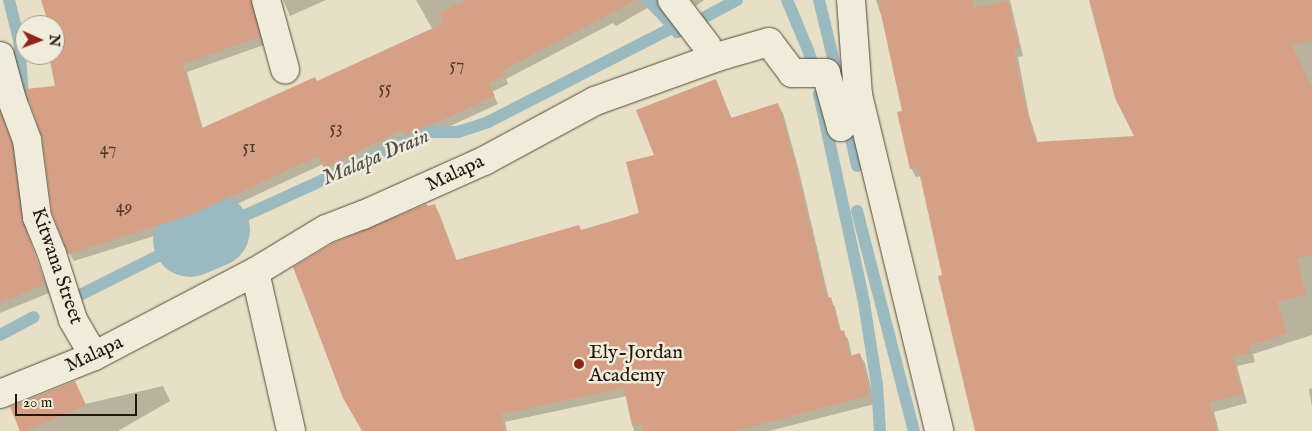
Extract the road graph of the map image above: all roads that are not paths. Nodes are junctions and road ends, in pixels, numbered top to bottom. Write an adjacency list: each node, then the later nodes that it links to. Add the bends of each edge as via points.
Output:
1 (266, 0): 6 (street)
2 (672, 0): 4 (street)
3 (851, 0): 7 (street)
4 (707, 46)
5 (0, 56): 9 (street, Kitwana Street, via 27,140 37,217 73,320)
6 (285, 69)
7 (858, 95): 8 (street, Malapa, via 848,121 841,127 813,72 792,73 769,42 717,57 594,101 484,161 326,229); 12 (street)
8 (255, 272): 9 (street, Malapa); 11 (street)
9 (94, 356): 10 (street, Malapa)
10 (0, 394)
11 (292, 431)
12 (939, 431)

